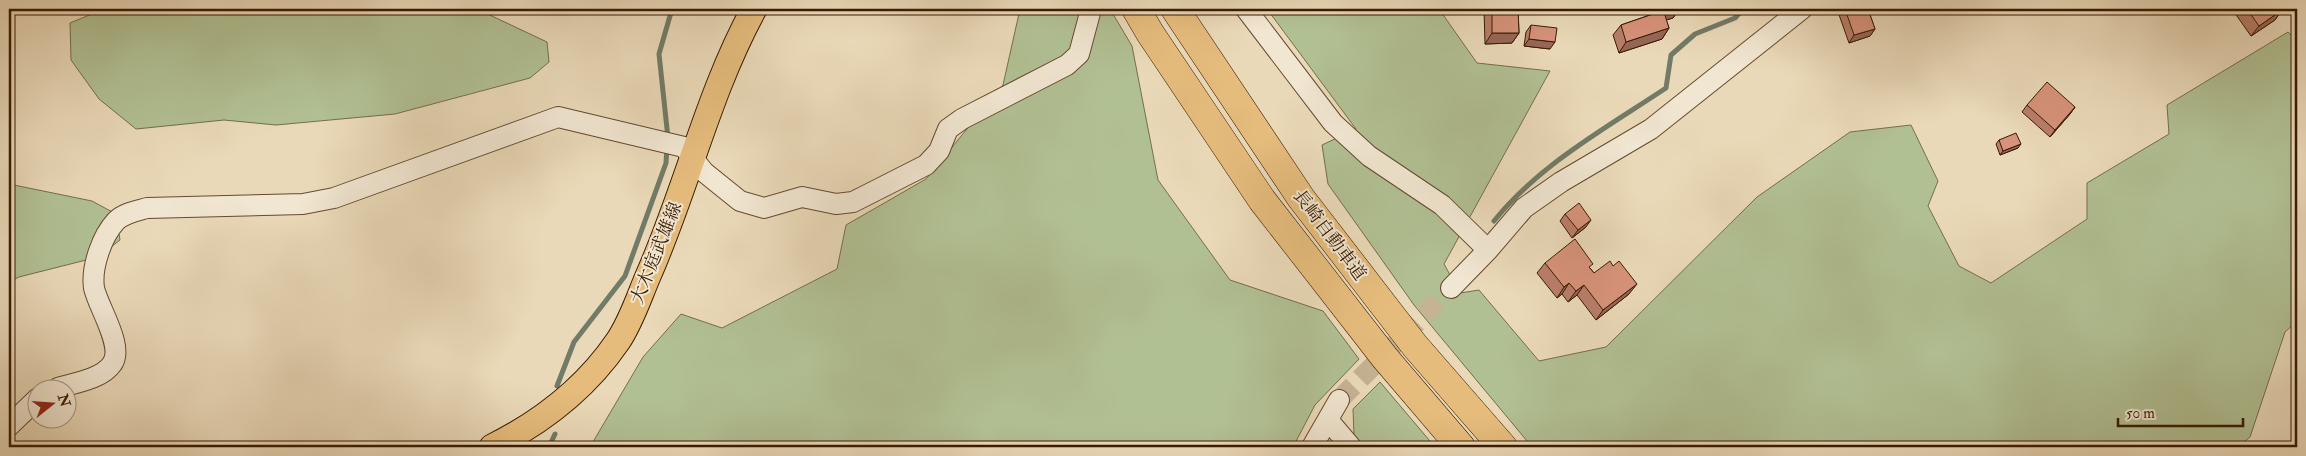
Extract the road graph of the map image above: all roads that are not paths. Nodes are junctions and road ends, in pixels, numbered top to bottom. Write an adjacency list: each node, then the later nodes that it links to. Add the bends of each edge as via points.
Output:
1 (754, 9): 7 (main road, 大木庭武雄線)
2 (1091, 9): 7 (street, via 1079,54 1067,65 962,118 948,129 939,150 926,166 854,202 836,204 802,197 764,208 748,204 740,201)
3 (1136, 9): 18 (highway, 長崎自動車道, via 1262,200 1385,358)
4 (1246, 9): 8 (street, via 1333,123 1369,156 1442,204)
5 (1802, 9): 8 (street, via 1651,129 1561,182 1524,208)
6 (1178, 14): 19 (highway, 長崎自動車道, via 1301,198 1416,346)
7 (676, 147): 10 (street, via 558,117 334,198 303,204 147,208 129,212 116,221 105,237 96,263 94,288 116,351 113,363 100,374); 15 (main road, 大木庭武雄線, via 661,247 618,340 582,385 544,417)
8 (1488, 250): 9 (street)
9 (1451, 288)
10 (78, 381)
11 (1339, 400): 13 (street)
12 (28, 408): 14 (street)
13 (1328, 420): 16 (street); 17 (street)
14 (9, 426)
15 (492, 447)
16 (1312, 447)
17 (1351, 447)
18 (1461, 447)
19 (1503, 447)

